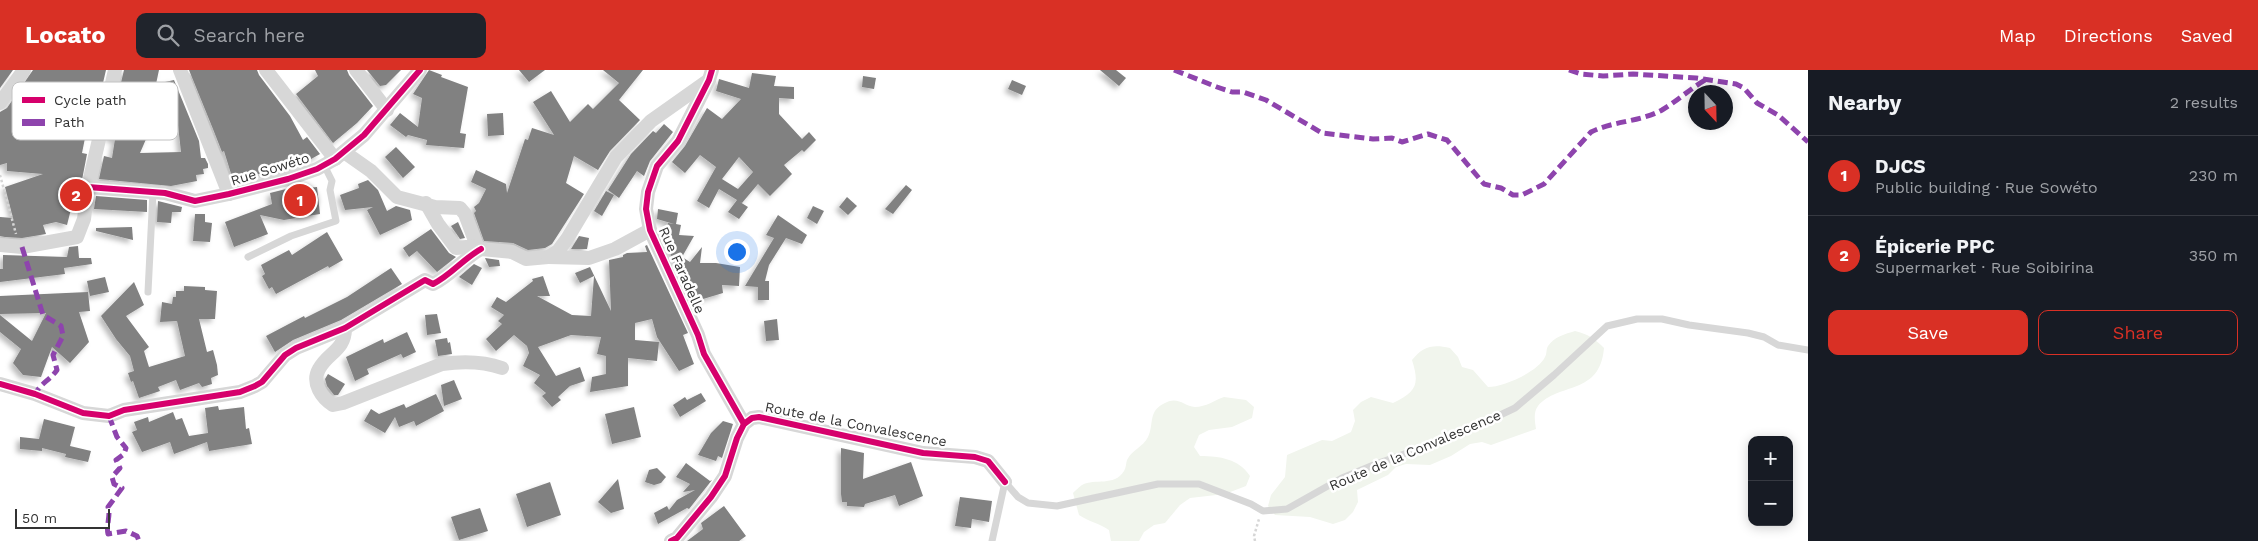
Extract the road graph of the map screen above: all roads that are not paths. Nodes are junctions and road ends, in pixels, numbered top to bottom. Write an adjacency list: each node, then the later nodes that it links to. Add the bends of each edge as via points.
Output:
1 (24, 70): 7 (street)
2 (180, 70): 15 (street)
3 (266, 70): 12 (street)
4 (356, 70): 10 (street)
5 (420, 70): 10 (street, Rue Sowéto)
6 (710, 75): 17 (street, Rue Faradelle, via 678,141 657,166 646,200); 21 (street, via 651,121 616,158 567,239 558,251)
7 (15, 82)
8 (12, 86): 9 (street)
9 (0, 103)
10 (386, 110): 12 (street, Rue Sowéto, via 364,135)
11 (99, 140): 13 (street)
12 (334, 158): 15 (street, Rue Sowéto, via 288,179); 16 (street, via 371,171 397,197); 20 (lane, via 330,190 336,221 291,236)
13 (88, 187): 14 (street, Rue Sowéto); 18 (street, via 78,237 22,246)
14 (153, 192): 15 (street, Rue Sowéto, via 195,201); 22 (lane)
15 (229, 194)
16 (426, 203): 19 (street, via 456,248); 19 (street, via 435,207 460,208)
17 (650, 230): 21 (street, via 615,249 589,258); 27 (street, Rue Faradelle, via 704,354)
18 (0, 245)
19 (479, 248): 21 (street, via 512,252 526,259); 23 (street, via 444,278 432,284 425,280)
20 (248, 257)
21 (548, 257)
22 (148, 292)
23 (344, 328): 25 (street, via 343,342 317,374 320,393 333,405 442,364 485,362); 26 (street, via 296,348 285,355 262,382 240,392 124,410 109,416 83,413)
24 (1808, 350): 28 (lane, Route de la Convalescence, via 1778,346 1764,337 1748,333 1662,319 1637,319 1607,326 1515,408 1458,435 1342,478 1287,509 1263,511 1199,484 1158,484 1057,506 1028,503)
25 (502, 368)
26 (0, 384)
27 (744, 424): 28 (street, Route de la Convalescence, via 759,417 923,453 975,458 988,461); 29 (street, via 725,476 712,497)
28 (1005, 482): 30 (lane)
29 (671, 541)
30 (992, 541)

